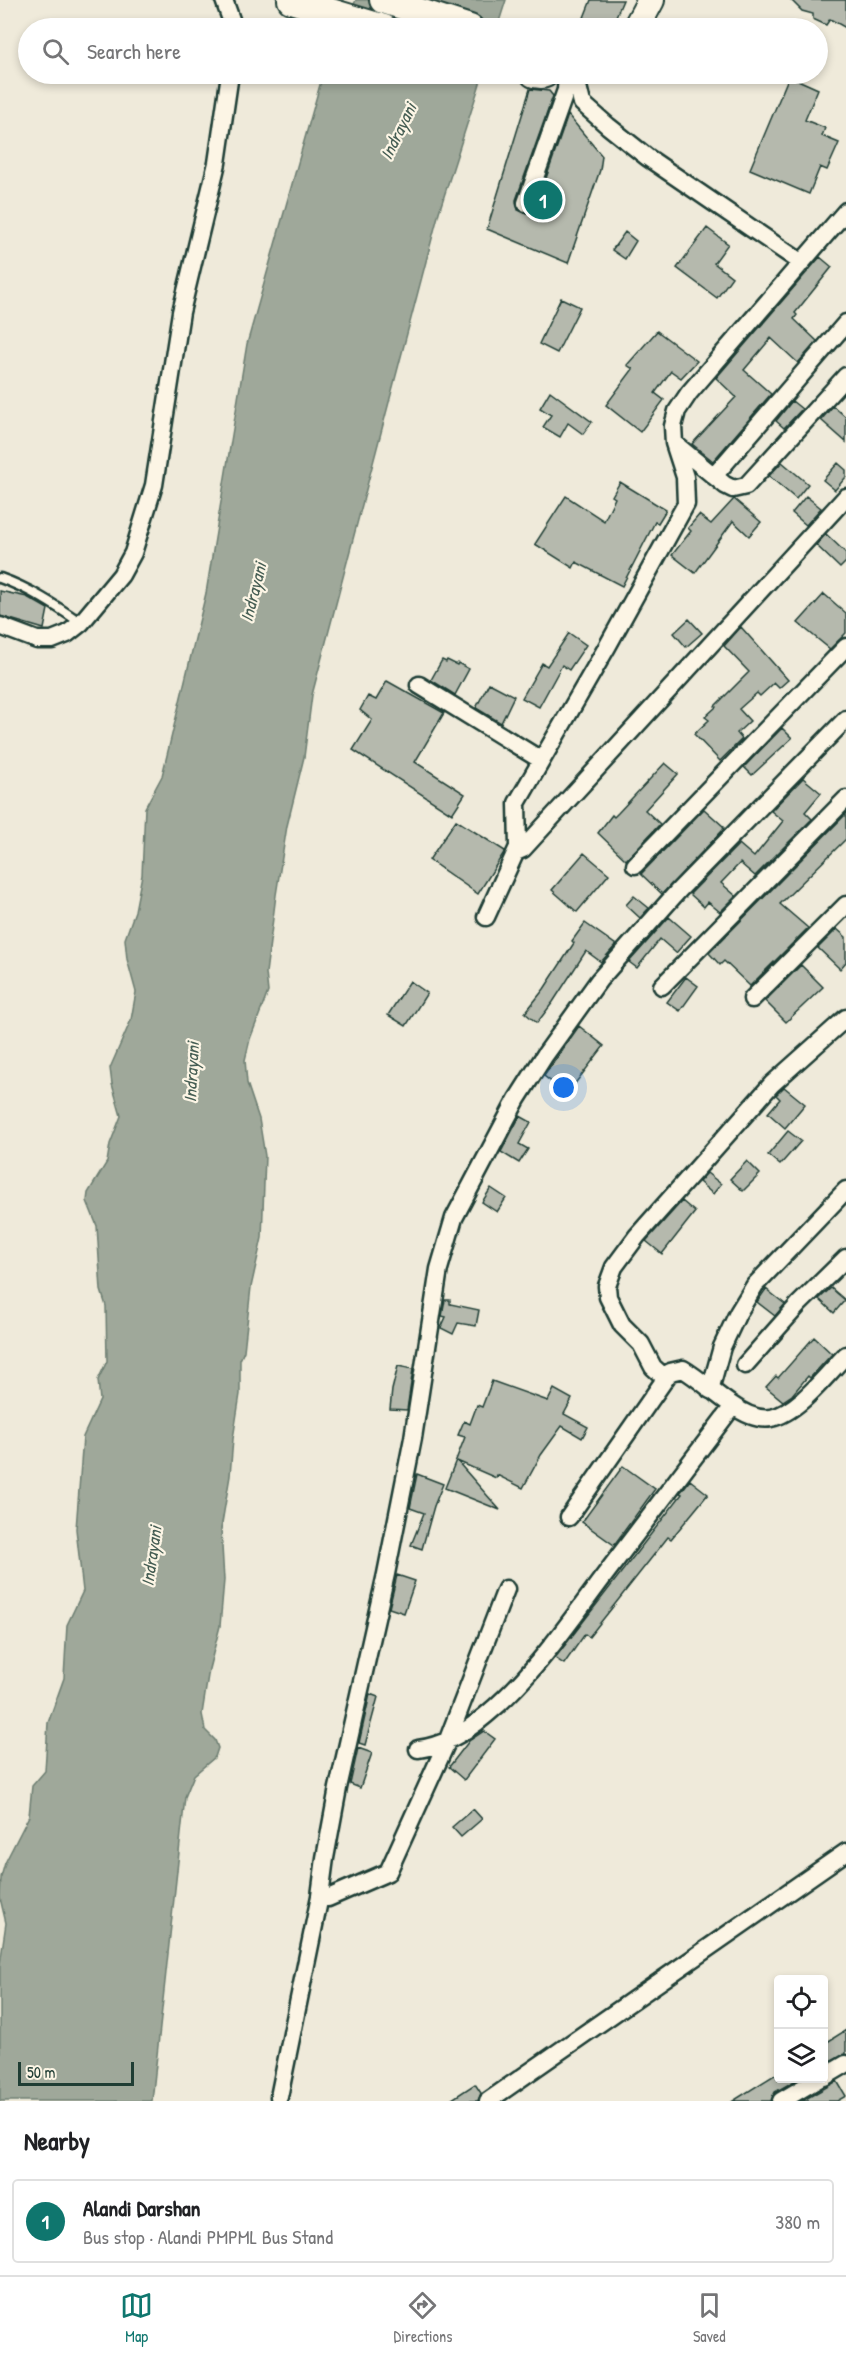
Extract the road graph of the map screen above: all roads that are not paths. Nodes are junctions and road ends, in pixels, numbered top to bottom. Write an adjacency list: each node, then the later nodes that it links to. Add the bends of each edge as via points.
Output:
1 (224, 0): 5 (street)
2 (291, 0): 6 (main road)
3 (383, 0): 7 (main road)
4 (651, 0): 8 (main road)
5 (230, 18)
6 (351, 18)
7 (439, 18)
8 (641, 18)
9 (229, 84): 21 (street, via 217,163 181,312 148,506 133,553 121,575)
10 (566, 84): 12 (street)
11 (577, 84): 14 (street, via 582,103 608,126)
12 (526, 203)
13 (846, 211): 14 (street)
14 (802, 263): 17 (street, via 689,393 677,411 673,426)
15 (846, 323): 18 (street)
16 (846, 376): 18 (street, via 746,486 733,489)
17 (675, 443): 18 (street); 26 (street, via 687,489 686,504)
18 (714, 476)
19 (846, 497): 28 (street, via 523,849)
20 (0, 578): 21 (lane, via 55,604)
21 (81, 622): 22 (street, via 68,634 52,640 38,640)
22 (0, 626)
23 (846, 647): 29 (street)
24 (419, 685): 26 (street)
25 (846, 719): 47 (street, via 679,890 599,980 517,1099 454,1218 439,1269 413,1438 338,1788)
26 (541, 760): 28 (street, via 517,803)
27 (846, 799): 32 (street)
28 (516, 852): 31 (street)
29 (634, 865)
30 (846, 905): 33 (street)
31 (486, 917)
32 (662, 986)
33 (752, 999)
34 (846, 1018): 39 (street, via 772,1084 614,1267 607,1286 608,1297 622,1325 639,1341 653,1367)
35 (846, 1190): 40 (street, via 755,1285 722,1347)
36 (846, 1258): 38 (street)
37 (846, 1355): 41 (street, via 798,1404 785,1412 758,1418)
38 (745, 1365)
39 (664, 1377): 40 (street, via 683,1369); 42 (street)
40 (710, 1389): 41 (street)
41 (733, 1406): 44 (street, via 529,1672 486,1715)
42 (569, 1517)
43 (506, 1589): 44 (street)
44 (447, 1742): 45 (street); 47 (street, via 388,1872 328,1898)
45 (418, 1749)
46 (846, 1852): 52 (street)
47 (320, 1896): 51 (street)
48 (846, 2064): 49 (street)
49 (828, 2074)
50 (813, 2083): 53 (street)
51 (279, 2097)
52 (488, 2101)
53 (781, 2101)

